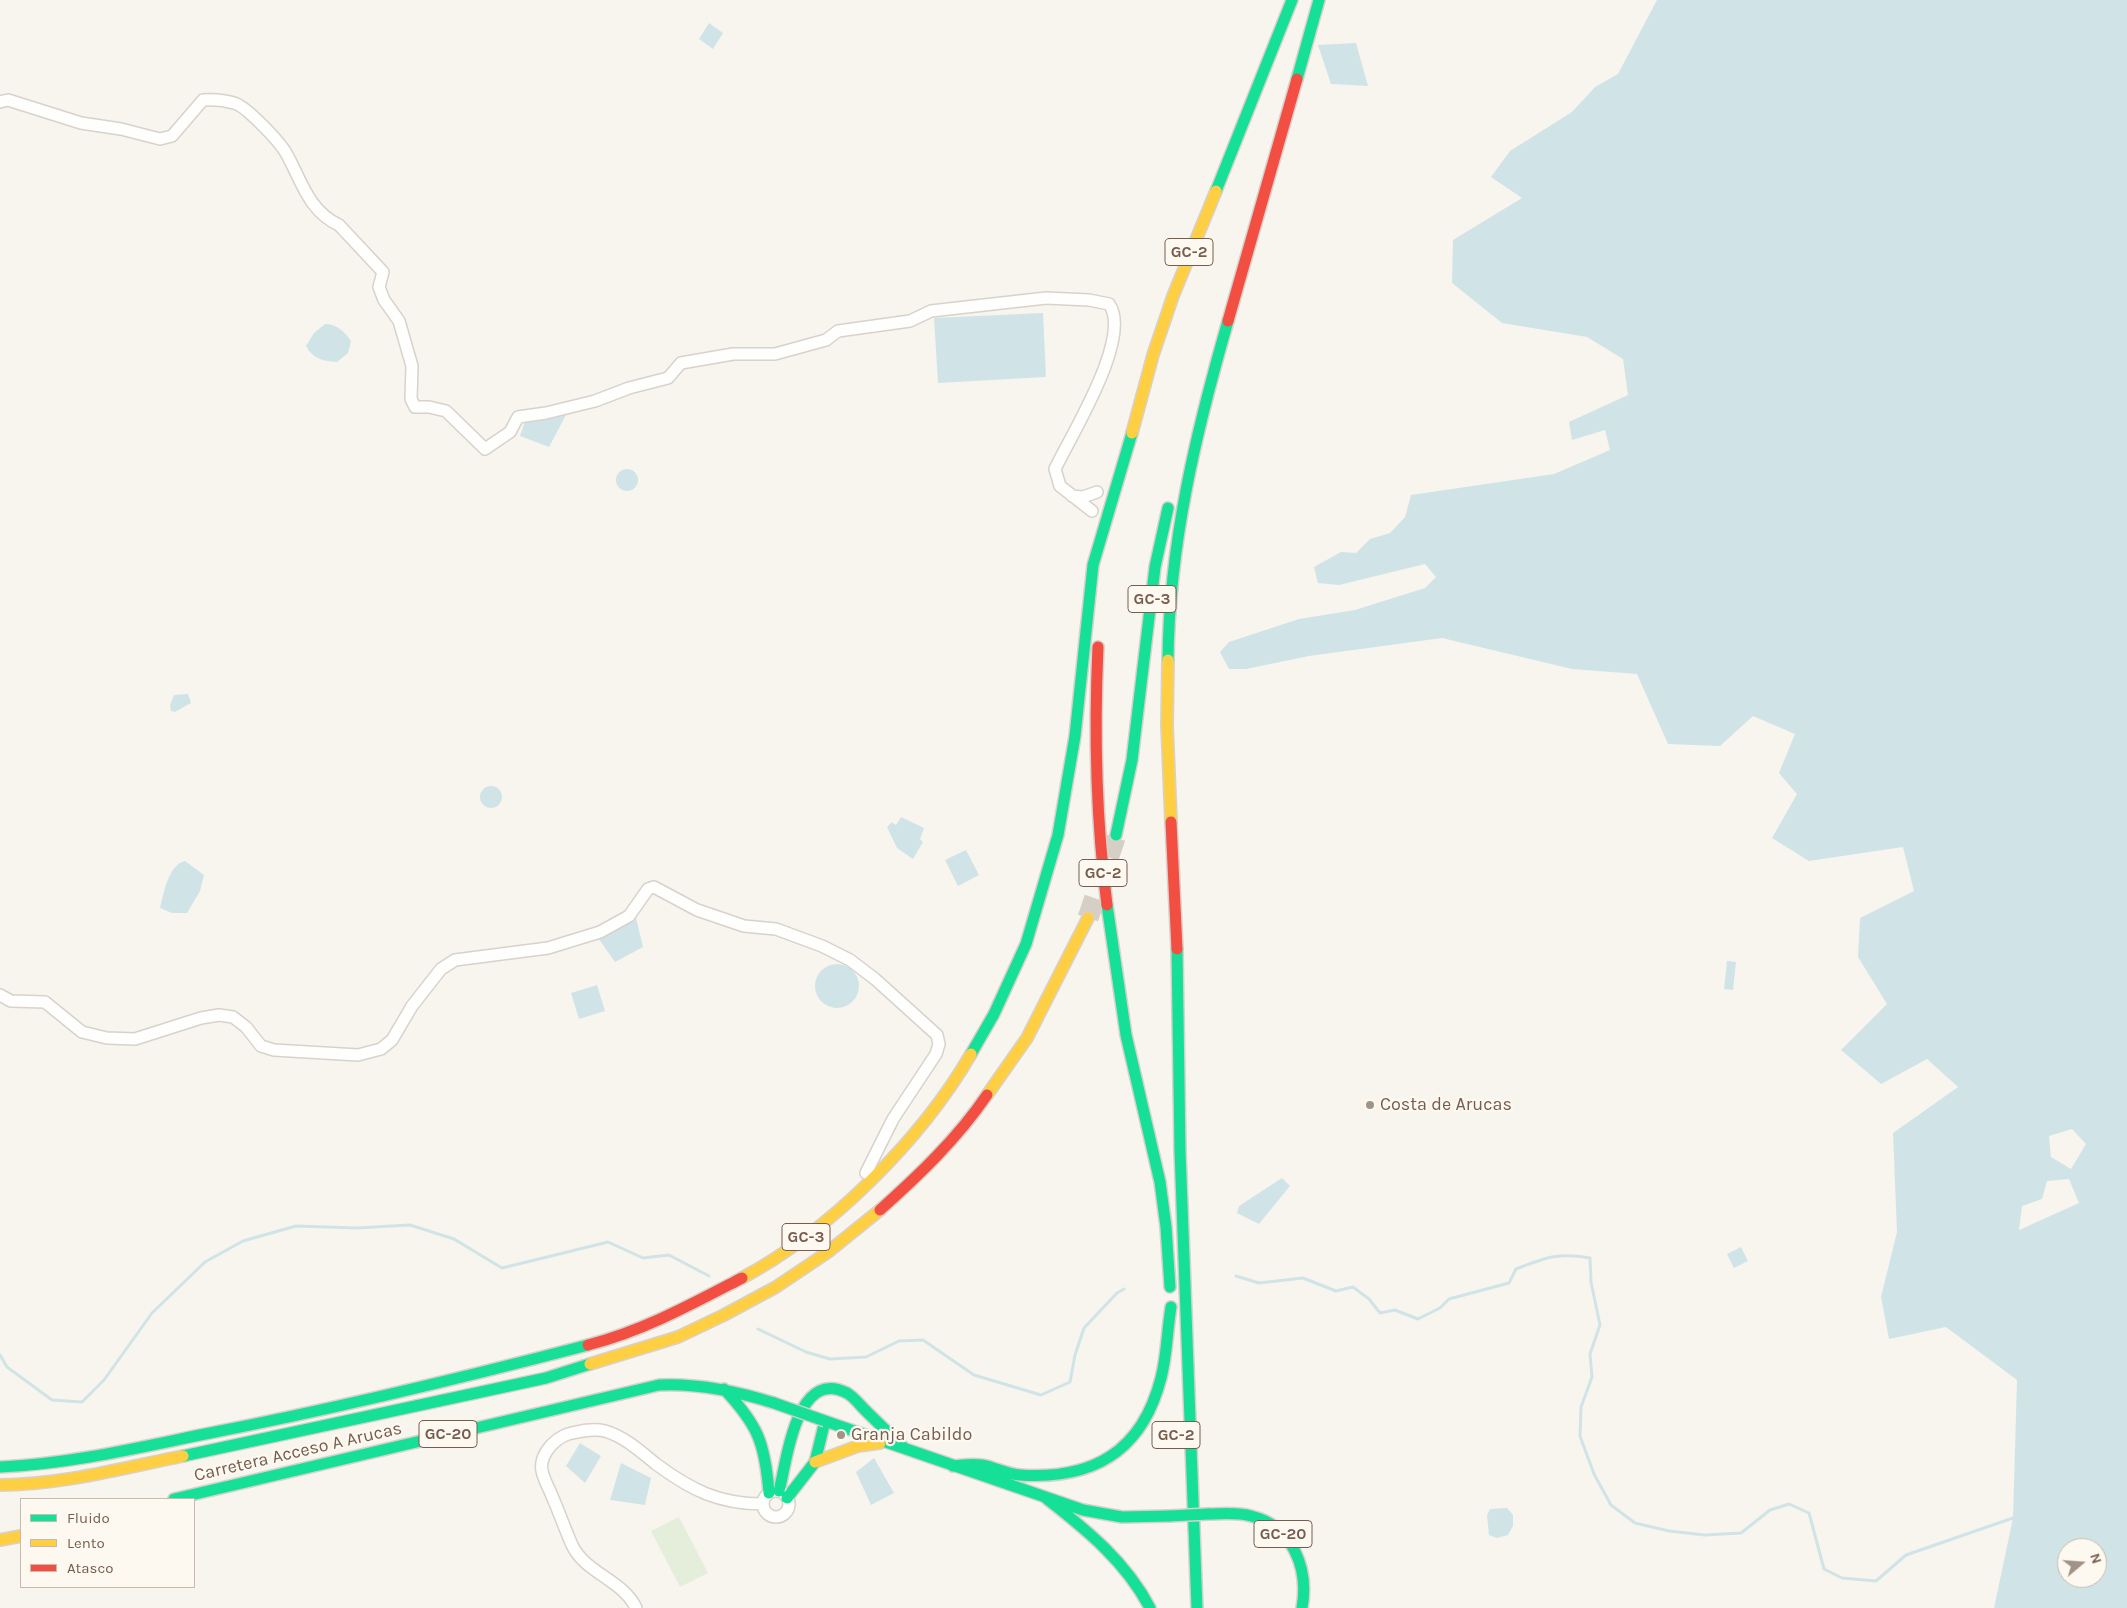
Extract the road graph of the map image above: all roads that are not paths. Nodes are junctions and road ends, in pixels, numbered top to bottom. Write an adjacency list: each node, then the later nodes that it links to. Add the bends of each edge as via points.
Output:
1 (1292, 0): 6 (main road, GC-2, via 1173,296 1153,355)
2 (1318, 0): 4 (main road, GC-2)
3 (4, 101): 8 (street, via 81,123 160,139 172,136 203,100 236,103 268,131 285,152 312,203 330,221 339,225 383,272 379,287 399,321 412,366 411,399 415,407 446,410 485,449 510,432 518,417 595,401 668,378 681,363 733,354 775,354 826,340 838,331 910,321 931,311 1046,298 1109,304 1114,312 1115,326 1105,367 1093,399 1055,469 1060,486)
4 (1214, 370): 5 (main road); 21 (main road, GC-2, via 1180,520 1168,646)
5 (1180, 463)
6 (1119, 480): 11 (main road, GC-2); 20 (main road, GC-3, via 1093,565 1075,736 1058,836 1026,944 994,1014 954,1081 912,1137 856,1194 765,1266)
7 (1096, 492): 8 (street, via 1083,497)
8 (1072, 496): 10 (street)
9 (1170, 501): 13 (main road, GC-3, via 1155,568 1132,760)
10 (1092, 511)
11 (1103, 585)
12 (1099, 633): 19 (main road, GC-2, via 1095,774 1107,916 1123,1018 1158,1167)
13 (1116, 835)
14 (1088, 918): 30 (main road, GC-3, via 1027,1038 977,1110 924,1170 869,1220 776,1288 678,1337 546,1378 91,1475)
15 (0, 995): 16 (street, via 10,1001 45,1002 82,1032 106,1038 135,1039 219,1015 233,1017 262,1046 274,1050 358,1055 380,1049 392,1040 412,1006 441,969 455,960 548,948 600,932 629,916 648,889 654,887 697,910 744,926 776,930 850,960 937,1035 936,1054)
16 (893, 1119): 17 (street, via 892,1130); 18 (street)
17 (901, 1136): 18 (main road)
18 (866, 1173): 20 (main road, via 802,1229)
19 (1171, 1307): 22 (main road, GC-2); 28 (main road, via 1161,1379 1150,1409 1134,1436 1112,1456 1092,1468 1044,1474 1017,1475 983,1466)
20 (682, 1310): 29 (main road, GC-3, via 611,1339 480,1373 90,1458)
21 (1186, 1316): 41 (main road, GC-2); 42 (main road, via 1195,1359)
22 (1174, 1375)
23 (724, 1389): 24 (main road, GC-20, bridge); 31 (main road, via 747,1412 758,1432); 32 (main road, Carretera Acceso A Arucas / GC-20, via 659,1384)
24 (825, 1422): 25 (main road, GC-20); 27 (main road)
25 (883, 1442): 26 (main road, GC-20); 27 (main road, via 858,1446)
26 (905, 1449): 28 (main road, GC-20); 31 (main road, via 848,1394 838,1389 822,1390 805,1402)
27 (815, 1462): 31 (main road)
28 (952, 1466): 33 (main road, GC-20)
29 (0, 1467)
30 (0, 1485)
31 (778, 1494): 35 (street, via 764,1500); 35 (street, via 787,1509 780,1516 770,1515)
32 (178, 1498)
33 (1047, 1499): 40 (main road, via 1107,1547); 43 (main road, GC-20, bridge, via 1083,1510 1122,1516 1238,1514 1254,1517 1272,1525 1297,1551 1306,1585)
34 (1178, 1502): 36 (main road)
35 (763, 1504): 39 (street, via 741,1504 703,1493 662,1468 627,1441 604,1431 585,1430 565,1435 553,1443 544,1454 542,1470 573,1548 583,1560 622,1589)
36 (1179, 1531)
37 (20, 1536): 38 (main road)
38 (0, 1540)
39 (636, 1608)
40 (1150, 1608)
41 (1197, 1608)
42 (1207, 1608)
43 (1302, 1608)

